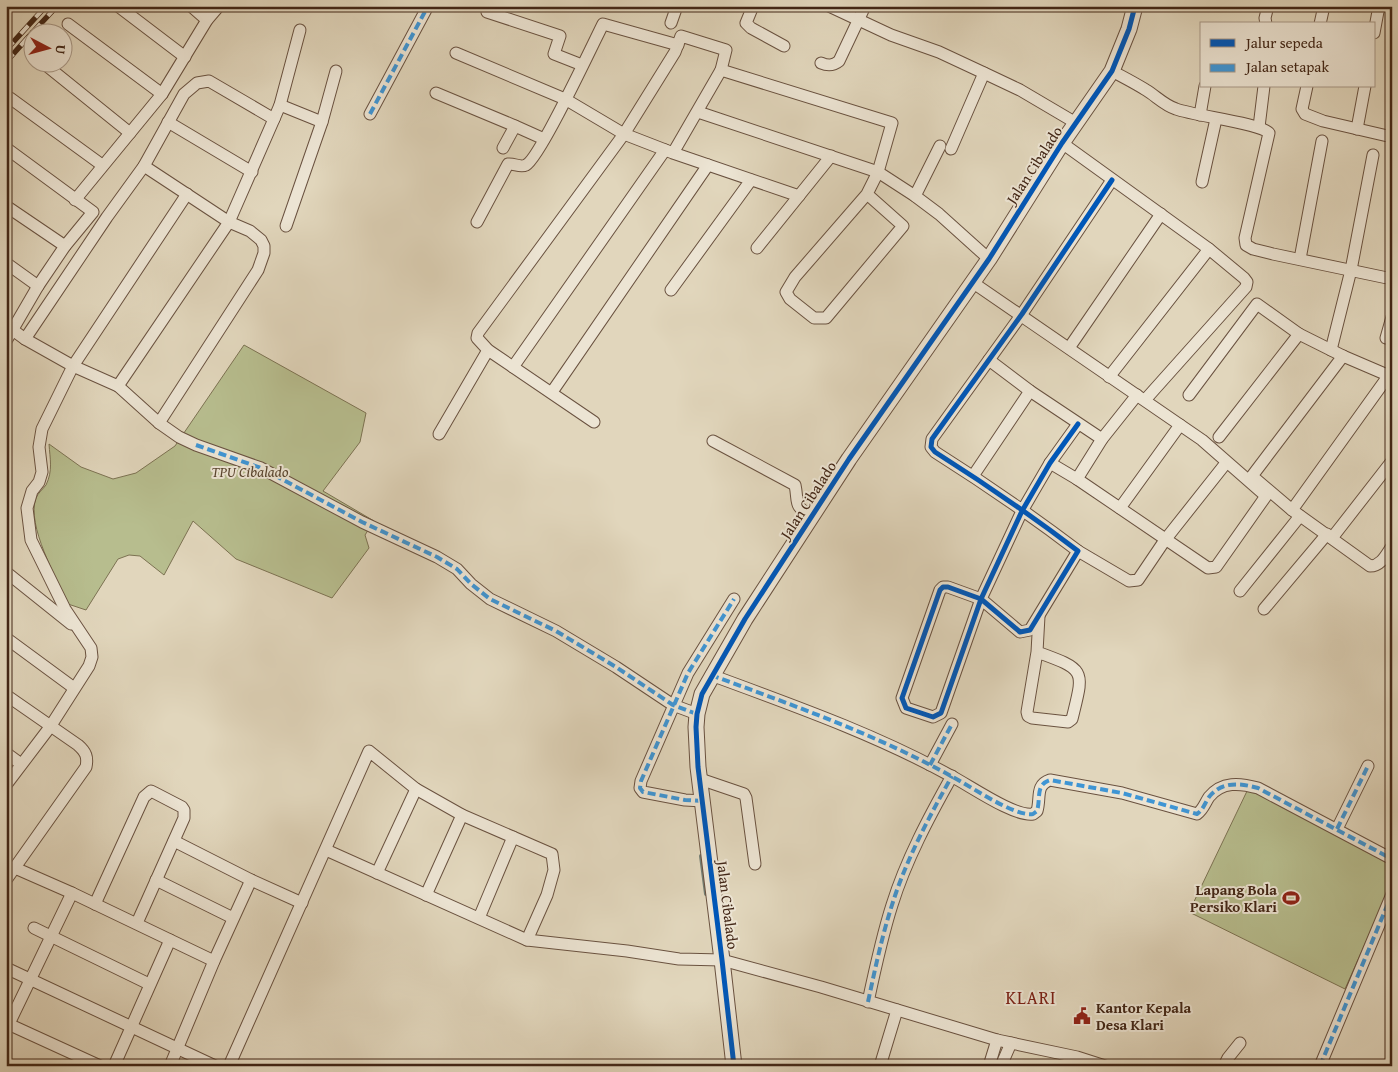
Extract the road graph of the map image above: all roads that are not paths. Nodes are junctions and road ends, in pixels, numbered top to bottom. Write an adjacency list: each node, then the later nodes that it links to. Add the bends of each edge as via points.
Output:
1 (118, 6): 25 (street)
2 (191, 6): 14 (street)
3 (219, 6): 14 (street)
4 (428, 6): 43 (street)
5 (677, 6): 19 (street)
6 (753, 6): 23 (street, via 746,23)
7 (829, 6): 15 (street)
8 (864, 6): 15 (street)
9 (1135, 6): 30 (street, Jalan Cibalado)
10 (1268, 6): 16 (street)
11 (1324, 6): 17 (street)
12 (1379, 6): 18 (street)
13 (487, 12): 27 (street, via 560,36 554,54)
14 (208, 20): 25 (street)
15 (858, 20): 26 (street, via 839,61 834,65); 32 (street)
16 (1266, 22)
17 (1320, 22)
18 (1376, 22)
19 (671, 23)
20 (72, 27): 38 (street)
21 (300, 30): 41 (street)
22 (678, 44): 27 (street, via 603,24); 28 (street, via 681,36 726,50); 54 (street)
23 (784, 46)
24 (456, 53): 40 (street)
25 (185, 57): 38 (street)
26 (821, 63)
27 (582, 65): 40 (street)
28 (721, 70): 42 (street); 70 (street, via 892,123)
29 (336, 71): 49 (street)
30 (1112, 71): 44 (street, via 1176,109); 47 (street, Jalan Cibalado)
31 (54, 72): 53 (street)
32 (984, 73): 47 (street); 62 (street)
33 (1205, 88): 44 (street)
34 (1264, 88): 51 (street)
35 (1307, 88): 52 (street, via 1304,114)
36 (1365, 88): 52 (street)
37 (436, 93): 50 (street)
38 (162, 94): 53 (street)
39 (10, 98): 67 (street)
40 (565, 99): 54 (street); 56 (street)
41 (280, 105): 45 (street); 49 (street)
42 (698, 112): 63 (street); 65 (street)
43 (370, 114)
44 (1200, 115): 46 (street)
45 (274, 119): 48 (street, via 205,81 197,83 184,94); 69 (street)
46 (1216, 119): 51 (street); 73 (street)
47 (1074, 121): 58 (street, Jalan Cibalado)
48 (168, 122): 68 (street); 69 (street)
49 (322, 122): 85 (street)
50 (514, 126): 56 (street); 61 (street)
51 (1258, 127): 90 (street, via 1269,133 1246,245)
52 (1357, 129): 55 (street)
53 (130, 133): 67 (street)
54 (624, 134): 63 (street); 105 (street, via 478,333 478,338)
55 (1392, 137)
56 (544, 139): 84 (street, via 525,166 508,164)
57 (1322, 141): 90 (street)
58 (1062, 143): 72 (street); 89 (street, Jalan Cibalado)
59 (940, 146): 77 (street)
60 (6, 148): 78 (street)
61 (503, 148)
62 (951, 149)
63 (669, 151): 66 (street); 110 (street)
64 (1373, 155): 92 (street)
65 (831, 156): 70 (street); 76 (street)
66 (708, 165): 71 (street); 115 (street)
67 (102, 166): 78 (street)
68 (144, 166): 74 (street); 82 (street)
69 (252, 172): 83 (street)
70 (878, 172): 75 (street); 77 (street)
71 (751, 180): 76 (street); 96 (street)
72 (1112, 180): 81 (street); 97 (street)
73 (1202, 182)
74 (187, 194): 83 (street); 109 (street)
75 (867, 194): 75 (street, via 903,226 826,318 814,318 786,292 795,277)
76 (799, 196): 87 (street)
77 (915, 196): 89 (street)
78 (75, 200): 80 (street)
79 (6, 206): 86 (street)
80 (93, 212): 82 (street); 86 (street)
81 (1160, 214): 88 (street); 104 (street)
82 (107, 217): 102 (street)
83 (229, 222): 113 (street); 119 (street, via 261,240 264,253 258,270)
84 (477, 222)
85 (286, 226)
86 (65, 246): 95 (street)
87 (757, 248)
88 (1209, 249): 112 (street); 117 (street, via 1244,278 1246,287)
89 (988, 259): 94 (street, Jalan Cibalado)
90 (1300, 259): 92 (street)
91 (6, 262): 95 (street)
92 (1351, 270): 93 (street); 106 (street)
93 (1392, 279)
94 (972, 282): 97 (street); 134 (street, Jalan Cibalado)
95 (38, 286): 99 (street)
96 (671, 290)
97 (1022, 314): 104 (street); 108 (street)
98 (1392, 317): 101 (street)
99 (10, 328): 102 (street); 103 (street)
100 (1299, 334): 106 (street); 116 (street, via 1257,304); 123 (street)
101 (1386, 338)
102 (25, 339): 109 (street)
103 (6, 341)
104 (1069, 348): 112 (street)
105 (488, 350): 110 (street); 122 (street)
106 (1331, 350): 107 (street)
107 (1343, 356): 111 (street); 133 (street, via 1252,476)
108 (989, 360): 114 (street); 129 (street, via 932,439 931,447 935,452)
109 (73, 366): 113 (street); 145 (street, via 42,429 39,447 42,472 27,508 31,540)
110 (513, 367): 115 (street)
111 (1390, 376): 133 (street)
112 (1109, 377): 117 (street)
113 (118, 386): 119 (street)
114 (1030, 391): 120 (street); 129 (street)
115 (552, 392): 118 (street)
116 (1189, 395)
117 (1141, 398): 121 (street); 124 (street)
118 (594, 422)
119 (159, 423): 151 (street, via 179,437 261,468 362,522 437,557 457,569 490,598 583,646)
120 (1078, 424): 124 (street); 127 (street)
121 (1180, 425): 128 (street); 131 (street)
122 (439, 434)
123 (1219, 436)
124 (1102, 439): 130 (street)
125 (713, 441): 134 (street, via 795,485 796,499)
126 (1392, 461): 135 (street)
127 (1050, 463): 130 (street); 132 (street)
128 (1226, 463): 136 (street); 136 (street, via 1266,496 1216,567 1208,568)
129 (974, 476): 132 (street)
130 (1077, 479): 131 (street)
131 (1120, 508): 136 (street)
132 (1022, 511): 138 (street); 142 (street)
133 (1296, 512): 135 (street); 140 (street)
134 (807, 513): 148 (street, Jalan Cibalado)
135 (1329, 536): 137 (street, via 1370,566 1379,564); 143 (street)
136 (1165, 540): 138 (street, via 1138,580 1133,581)
137 (1392, 546)
138 (1078, 551): 144 (street)
139 (6, 572): 145 (street)
140 (1240, 591)
141 (734, 599): 151 (street, via 688,672)
142 (981, 599): 142 (street, via 948,587 940,590 902,698 906,708 933,717 940,713); 144 (street, via 1020,632 1030,630)
143 (1264, 609)
144 (1039, 614): 147 (street)
145 (76, 628): 149 (street, via 86,638 92,656)
146 (6, 638): 149 (street)
147 (1037, 652): 147 (street, via 1071,666 1080,675 1072,719 1068,722 1028,716)
148 (711, 675): 151 (street, Jalan Cibalado, via 702,694); 156 (street, via 874,738)
149 (74, 688): 153 (street)
150 (6, 696): 153 (street)
151 (686, 710): 159 (street, Jalan Cibalado, via 696,741); 162 (street, via 643,774 640,788 643,792)
152 (952, 724): 156 (street)
153 (50, 727): 155 (street); 170 (street, via 83,750 86,767)
154 (6, 753): 155 (street)
155 (21, 764): 160 (street)
156 (930, 765): 158 (street)
157 (1368, 766): 164 (street)
158 (952, 776): 164 (street, via 1004,806 1028,814 1037,811 1040,787 1050,780 1122,793 1198,814 1215,790 1242,784 1258,788); 192 (street, via 899,884 884,931)
159 (700, 779): 162 (street, Jalan Cibalado); 169 (street, via 744,794)
160 (6, 785)
161 (416, 789): 163 (street); 167 (street, via 369,751); 171 (street)
162 (694, 801): 187 (street, Jalan Cibalado)
163 (462, 815): 165 (street); 177 (street)
164 (1337, 829): 168 (street)
165 (513, 837): 181 (street); 186 (street, via 552,854 554,870 548,895)
166 (174, 841): 173 (street); 174 (street); 179 (street, via 184,810 155,792 147,793)
167 (326, 850): 171 (street); 178 (street)
168 (1392, 859)
169 (755, 864)
170 (15, 868): 172 (street); 175 (street)
171 (377, 873): 177 (street)
172 (6, 880)
173 (156, 880): 180 (street); 182 (street)
174 (251, 880): 178 (street); 180 (street)
175 (72, 893): 179 (street); 184 (street)
176 (1392, 894): 211 (street)
177 (426, 895): 181 (street)
178 (302, 903): 204 (street)
179 (95, 904): 182 (street)
180 (233, 918): 188 (street)
181 (479, 918): 186 (street)
182 (136, 923): 185 (street)
183 (34, 928): 184 (street)
184 (51, 936): 190 (street); 191 (street)
185 (170, 940): 188 (street); 191 (street)
186 (527, 940): 187 (street, via 679,960)
187 (722, 960): 192 (street); 205 (street, Jalan Cibalado)
188 (214, 961): 199 (street)
189 (6, 968): 190 (street)
190 (30, 980): 194 (street); 195 (street)
191 (149, 984): 195 (street)
192 (868, 1002): 193 (street)
193 (897, 1010): 196 (street); 206 (street)
194 (7, 1026): 200 (street)
195 (131, 1027): 199 (street); 201 (street)
196 (997, 1040): 197 (street); 207 (street)
197 (1011, 1043): 208 (street); 209 (street)
198 (1240, 1043): 210 (street)
199 (177, 1048): 202 (street); 203 (street)
200 (100, 1066)
201 (114, 1066)
202 (170, 1066)
203 (215, 1066)
204 (229, 1066)
205 (734, 1066)
206 (880, 1066)
207 (989, 1066)
208 (1001, 1066)
209 (1105, 1066)
210 (1224, 1066)
211 (1320, 1066)

